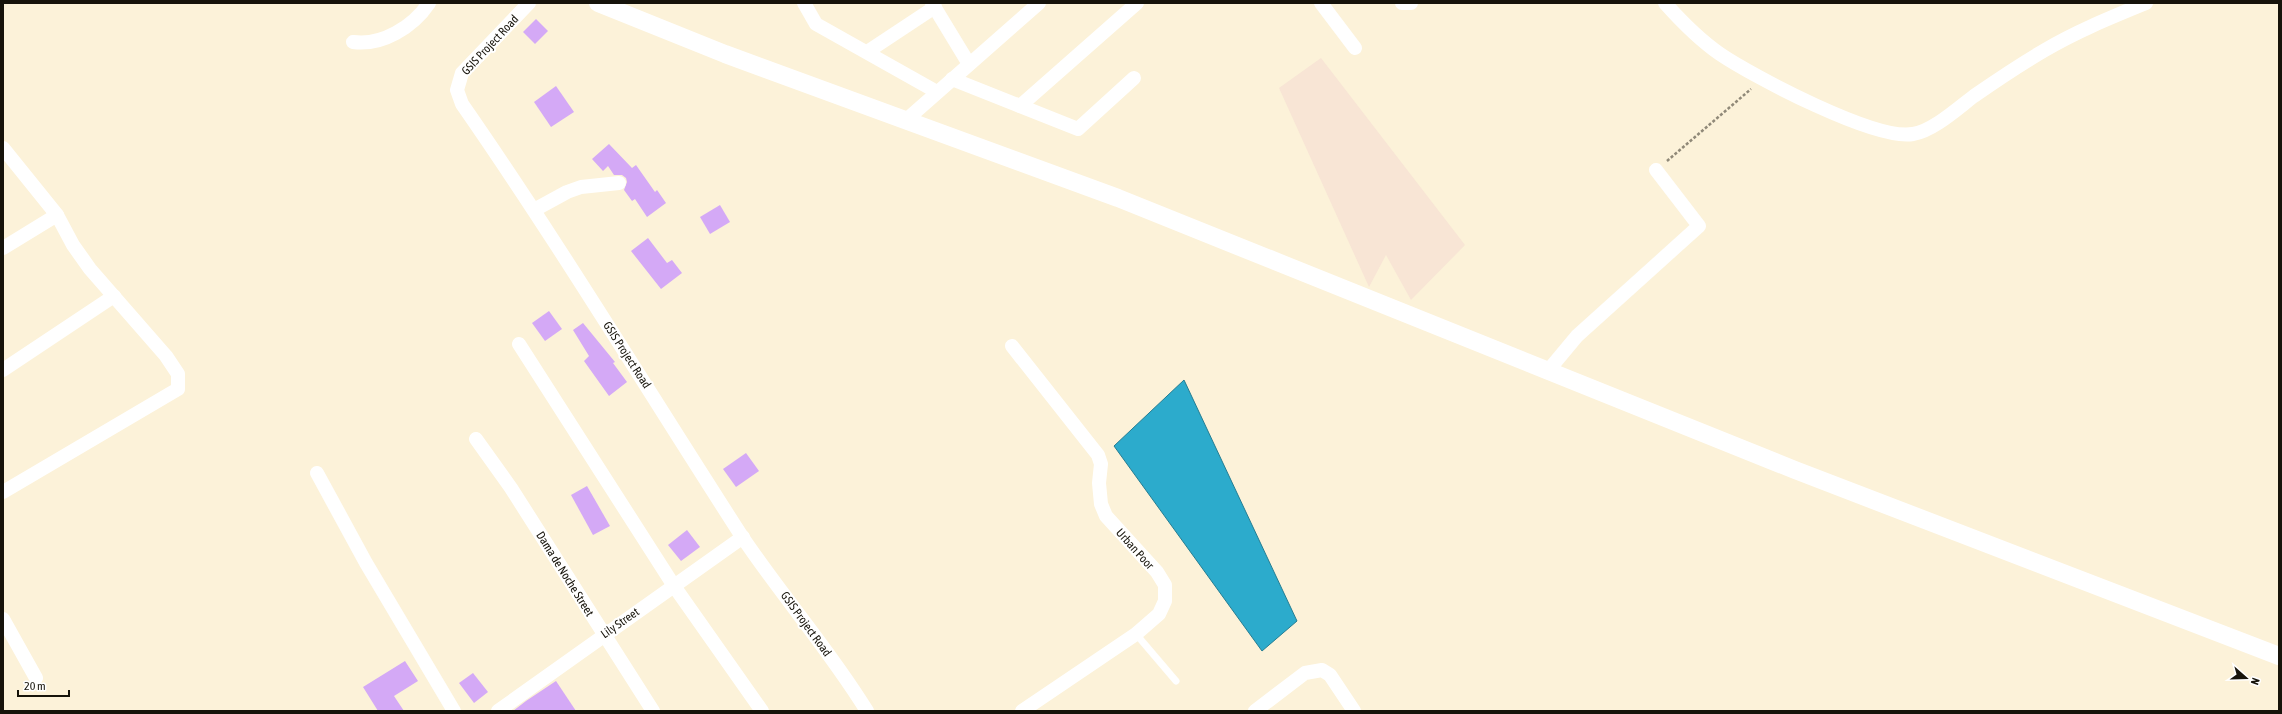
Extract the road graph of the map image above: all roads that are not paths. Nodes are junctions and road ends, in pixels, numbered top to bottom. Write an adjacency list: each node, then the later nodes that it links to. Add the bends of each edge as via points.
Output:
1 (429, 3): 13 (street, via 396,33 365,44)
2 (530, 3): 25 (street, GSIS Project Road, via 462,73 458,90 462,104)
3 (598, 3): 21 (street, via 725,54)
4 (1039, 3): 16 (street)
5 (1137, 3): 20 (street)
6 (1321, 3): 14 (street)
7 (1402, 3): 8 (street)
8 (1411, 3)
9 (1665, 3): 10 (street, via 1719,53 1762,79 1892,134 1914,134 1935,124 2046,50)
10 (2146, 3)
11 (810, 5): 15 (street, via 816,24)
12 (933, 5): 15 (street); 16 (street)
13 (353, 42)
14 (1356, 48)
15 (867, 52): 19 (street)
16 (969, 64): 18 (street)
17 (1134, 78): 20 (street, via 1078,129)
18 (952, 79): 19 (street); 20 (street)
19 (937, 92): 21 (street)
20 (1020, 106)
21 (905, 121): 32 (street, via 1118,198)
22 (3, 148): 26 (street)
23 (1656, 170): 32 (street, via 1699,226 1577,336)
24 (619, 183): 25 (street, via 581,187)
25 (534, 210): 36 (street, GSIS Project Road)
26 (57, 215): 27 (street); 28 (street, via 73,245)
27 (3, 248)
28 (114, 296): 31 (street); 35 (street, via 166,356 178,374 178,389)
29 (519, 344): 37 (street)
30 (1012, 346): 39 (street, Urban Poor, via 1098,455 1101,464 1101,504 1106,516 1157,572 1165,585 1165,601 1159,614)
31 (3, 370)
32 (1547, 372): 41 (street, via 2036,564)
33 (476, 438): 40 (street, Dama de Noche Street, via 511,488)
34 (317, 473): 44 (street, via 366,563)
35 (3, 492)
36 (743, 537): 37 (street, Lily Street); 48 (street, GSIS Project Road)
37 (674, 586): 40 (street, Lily Street); 47 (street)
38 (3, 619): 42 (street)
39 (1136, 634): 43 (lane); 49 (street, Urban Poor)
40 (603, 635): 45 (street, Lily Street); 46 (street, Dama de Noche Street)
41 (2279, 656)
42 (36, 678)
43 (1176, 682)
44 (454, 711)
45 (498, 711)
46 (653, 711)
47 (762, 711)
48 (867, 711)
49 (1022, 711)
50 (1255, 711): 51 (street, via 1305,673 1322,670 1330,675)
51 (1354, 711)

